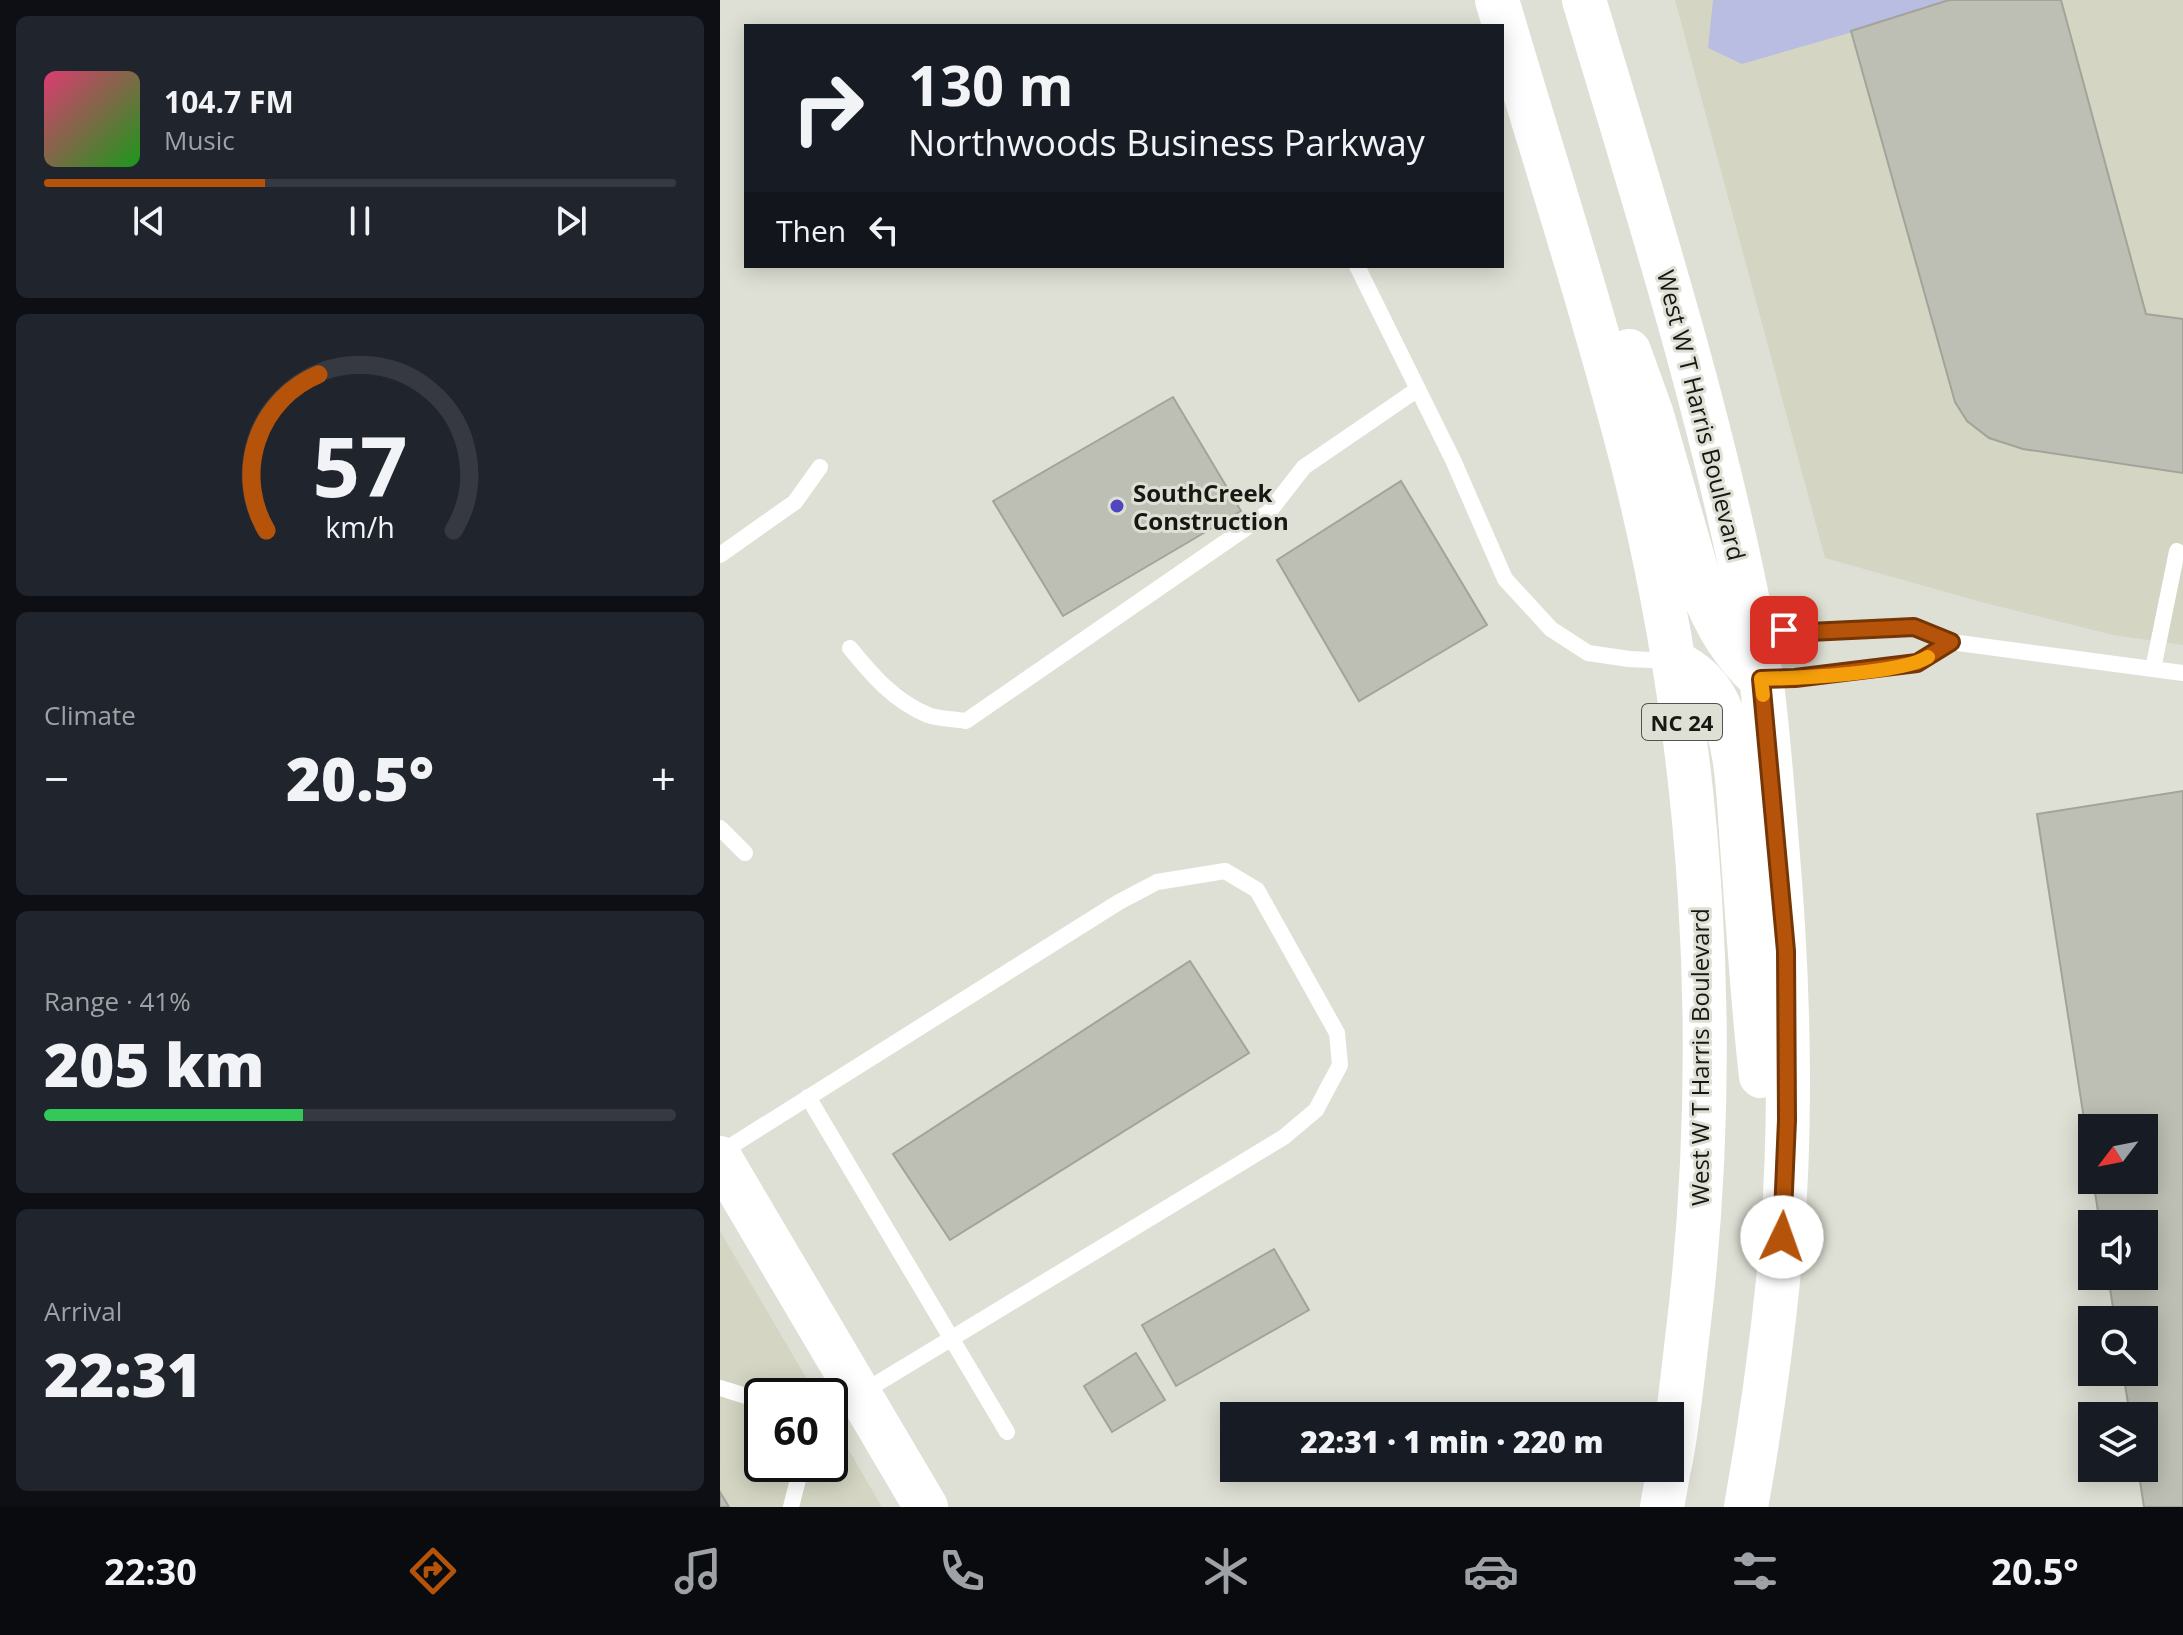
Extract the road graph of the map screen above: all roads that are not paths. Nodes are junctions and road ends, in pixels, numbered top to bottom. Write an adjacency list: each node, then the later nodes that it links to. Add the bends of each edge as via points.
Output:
1 (1497, 0): 3 (main road, West W T Harris Boulevard / NC 24)
2 (1584, 0): 9 (main road, West W T Harris Boulevard, via 1697,384)
3 (1532, 120): 12 (main road, West W T Harris Boulevard / NC 24, via 1632,462); 15 (main road, via 1618,319 1711,615 1743,663)
4 (1358, 268): 5 (lane)
5 (1418, 389): 11 (lane, via 1304,467 1269,512 966,721 930,715 898,699); 12 (lane, via 1505,579 1551,629 1588,653)
6 (820, 467): 8 (lane, via 795,502)
7 (2177, 551): 13 (lane)
8 (720, 555)
9 (1751, 619): 10 (lane, via 1809,632 1914,627); 15 (main road, West W T Harris Boulevard)
10 (1951, 642): 13 (lane); 15 (lane, via 1917,663)
11 (850, 648)
12 (1674, 661): 20 (main road, via 1706,683 1730,739 1760,1072); 26 (main road, West W T Harris Boulevard / NC 24, via 1702,917 1704,1048 1703,1168)
13 (2153, 669): 14 (lane)
14 (2183, 673)
15 (1761, 679): 20 (main road, West W T Harris Boulevard, via 1786,951)
16 (720, 828): 17 (lane)
17 (745, 853)
18 (808, 1097): 19 (lane); 21 (lane); 21 (lane, via 1157,882 1225,871 1257,890 1337,1033 1340,1065 1316,1110 1284,1137)
19 (720, 1156): 22 (main road)
20 (1782, 1237): 34 (main road, West W T Harris Boulevard)
21 (951, 1338): 25 (lane); 28 (lane)
22 (832, 1378)
23 (720, 1388): 24 (lane)
24 (744, 1395)
25 (848, 1401)
26 (1678, 1402)
27 (848, 1407): 32 (main road)
28 (1007, 1432)
29 (797, 1482): 31 (lane)
30 (1667, 1482): 33 (main road, West W T Harris Boulevard / NC 24)
31 (791, 1507)
32 (926, 1507)
33 (1662, 1507)
34 (1746, 1507)

